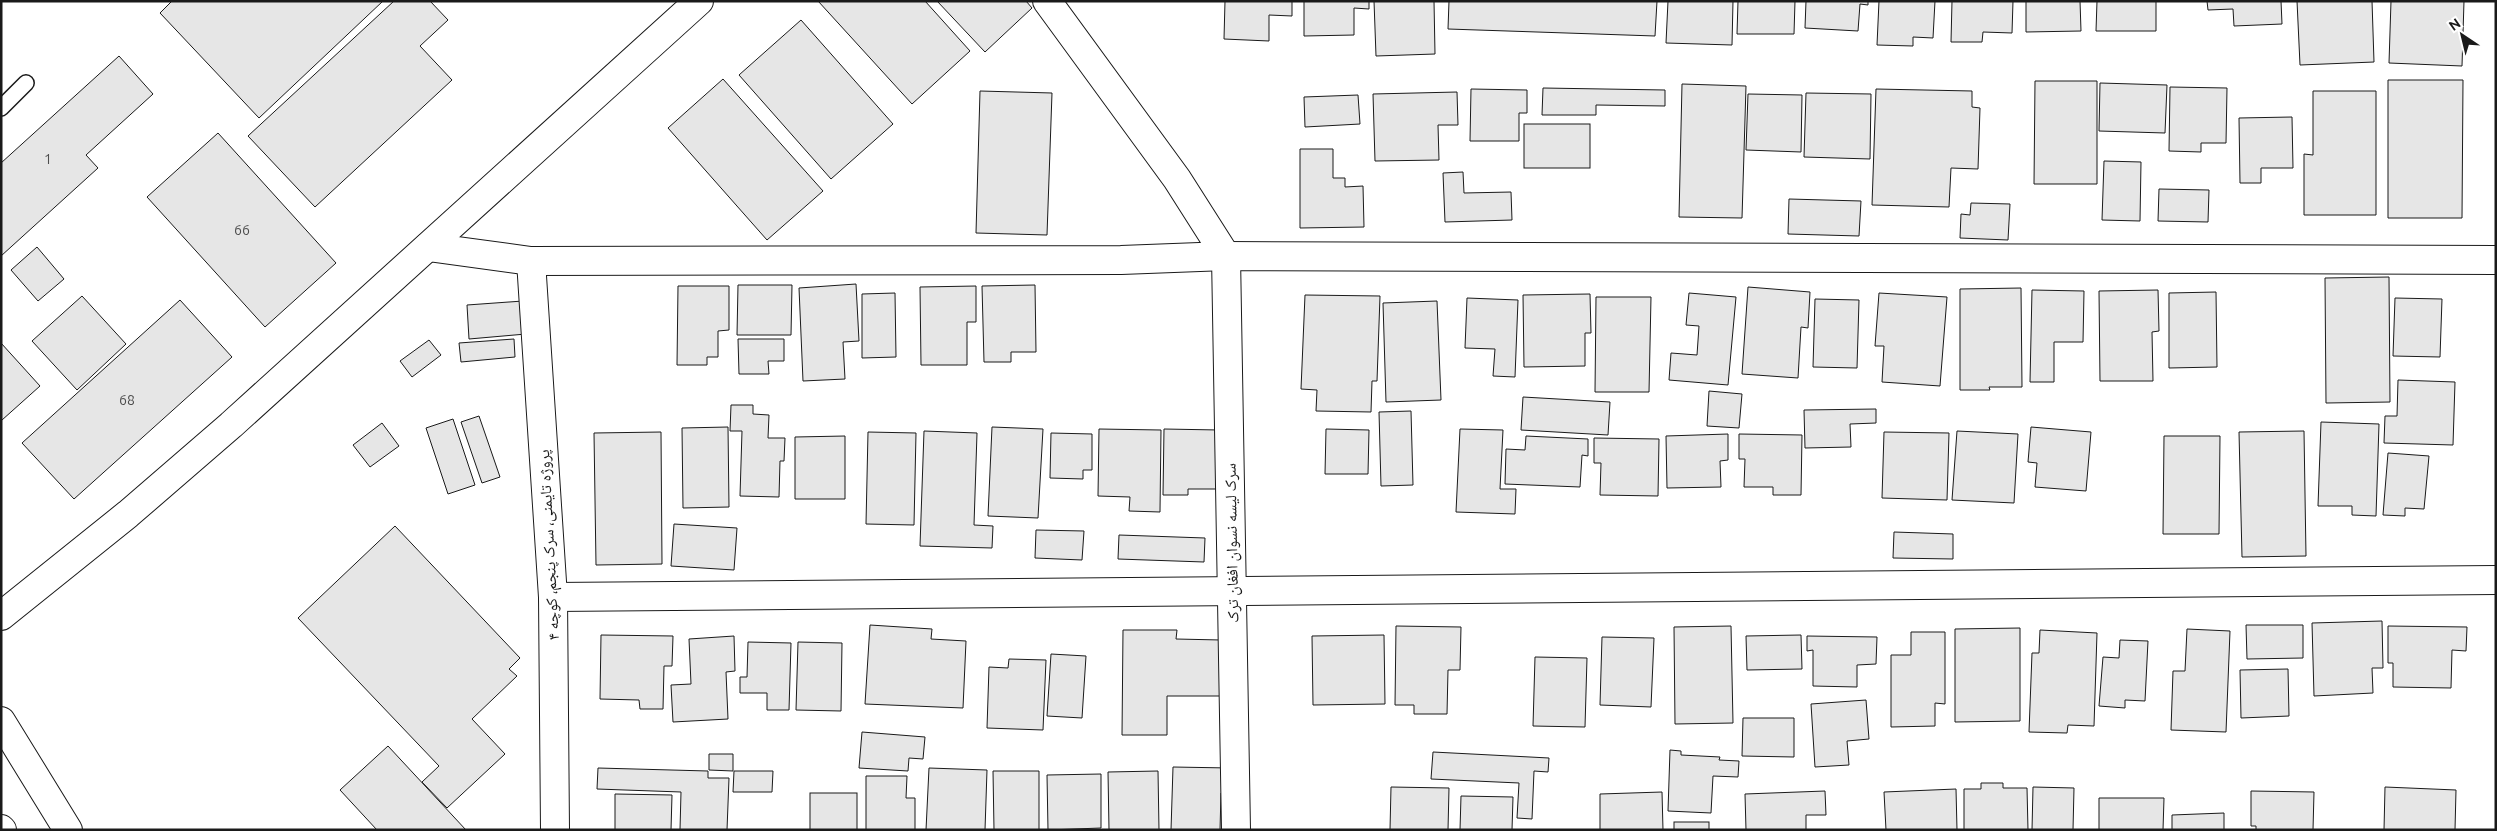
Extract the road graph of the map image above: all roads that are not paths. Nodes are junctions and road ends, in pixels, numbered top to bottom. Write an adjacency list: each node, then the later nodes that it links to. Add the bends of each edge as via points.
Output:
1 (699, 1): 5 (street)
2 (1050, 2): 6 (street, via 1177,179)
3 (26, 83): 4 (lane)
4 (3, 102)
5 (428, 247): 8 (street); 12 (street, via 128,514)
6 (1226, 256): 7 (street); 8 (street, via 1122,260); 10 (street, سرک لیسه نسوان افغان‌ ترک)
7 (2496, 260)
8 (531, 261): 11 (street, پروژه تایمنی، سرک پنجم، کوچه ۴)
9 (2496, 580): 10 (street)
10 (1232, 591): 11 (street); 16 (street, سرک لیسه نسوان افغان‌ ترک)
11 (553, 597): 15 (street, پروژه تایمنی، سرک پنجم، کوچه ۴)
12 (1, 616)
13 (1, 721): 14 (street)
14 (68, 830)
15 (555, 830)
16 (1236, 830)

